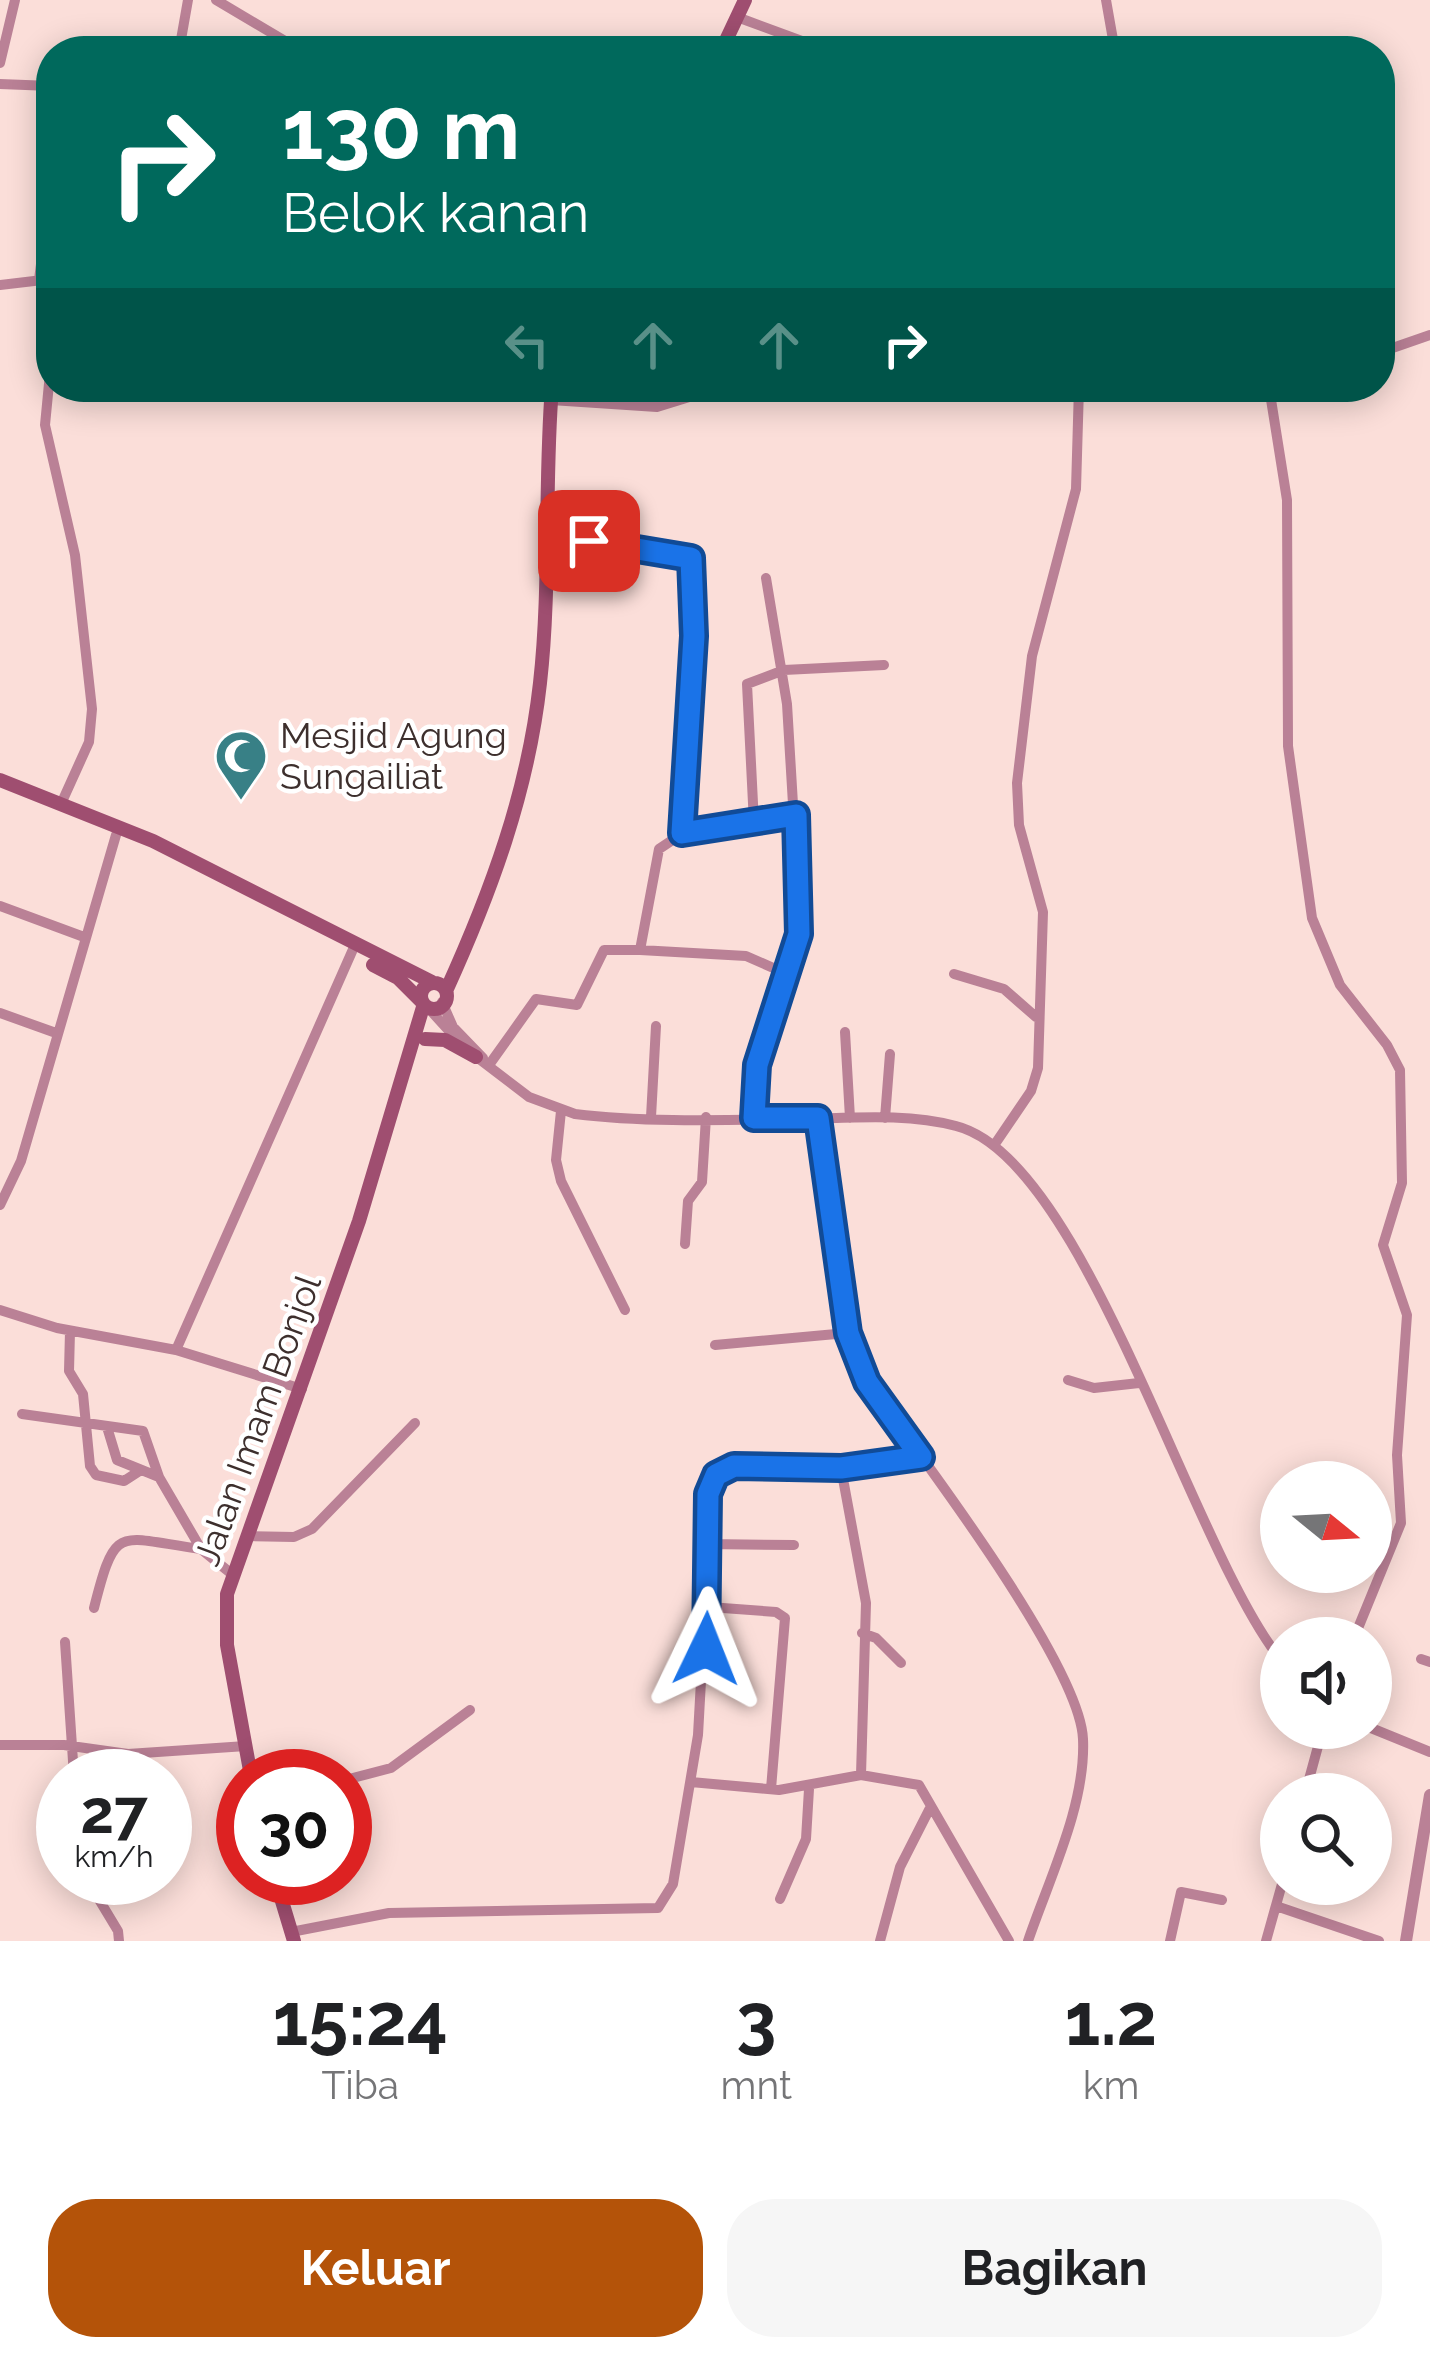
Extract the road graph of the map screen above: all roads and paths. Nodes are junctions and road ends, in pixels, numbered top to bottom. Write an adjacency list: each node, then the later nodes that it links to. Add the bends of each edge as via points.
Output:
1 (15, 0): 12 (street)
2 (188, 0): 7 (street)
3 (216, 0): 8 (street)
4 (745, 0): 6 (main road)
5 (1106, 0): 11 (street)
6 (737, 17): 9 (main road); 10 (street)
7 (182, 36)
8 (277, 36)
9 (728, 36)
10 (788, 36)
11 (1112, 36)
12 (0, 63)
13 (0, 85): 14 (street)
14 (36, 86)
15 (36, 280): 16 (street)
16 (0, 285)
17 (1430, 335): 18 (street)
18 (1395, 347)
19 (47, 402): 30 (street, via 92,709 88,742)
20 (551, 402): 25 (main road, Jalan Imam Bonjol)
21 (616, 402): 22 (street)
22 (673, 402)
23 (1078, 402): 43 (street, via 1072,511 1020,737 1019,825 1042,912)
24 (1271, 402): 85 (street, via 1287,500 1288,746 1312,917 1340,985 1394,1056 1403,1106 1400,1205 1383,1240 1407,1315 1400,1522)
25 (546, 535): 33 (street, via 691,558); 41 (main road, Jalan Imam Bonjol, via 540,682 516,813 482,908)
26 (766, 578): 28 (street)
27 (884, 665): 28 (street)
28 (784, 670): 31 (street); 32 (street, via 748,682 744,691 755,756)
29 (0, 783): 30 (main road); 34 (main road)
30 (61, 805): 37 (main road, via 153,841)
31 (796, 815): 32 (street); 39 (street, via 800,921)
32 (754, 823): 33 (street)
33 (682, 833): 38 (street, via 659,849)
34 (116, 835): 36 (street); 37 (main road)
35 (0, 906): 36 (street)
36 (84, 937): 46 (street)
37 (352, 950): 41 (main road); 66 (street)
38 (640, 950): 39 (street, via 736,954); 49 (street, via 607,948 575,1005 536,999)
39 (787, 974): 54 (street, via 757,1065)
40 (954, 974): 43 (street, via 1004,989)
41 (433, 998): 47 (main road, Jalan Imam Bonjol); 49 (street, via 440,1027); 50 (main road, Jalan Imam Bonjol)
42 (0, 1013): 46 (street)
43 (1036, 1016): 58 (street, via 1037,1076)
44 (656, 1026): 52 (street)
45 (845, 1032): 56 (street)
46 (56, 1033): 59 (street, via 21,1161)
47 (425, 1040): 49 (main road, via 445,1040); 50 (main road, Jalan Imam Bonjol)
48 (890, 1054): 57 (street)
49 (483, 1061): 51 (street)
50 (402, 1091): 69 (main road, Jalan Imam Bonjol)
51 (561, 1111): 52 (street); 62 (street, via 561,1181)
52 (651, 1117): 53 (street)
53 (706, 1117): 54 (street); 60 (street, via 702,1182 688,1201)
54 (754, 1118): 55 (street)
55 (818, 1118): 56 (street); 64 (street)
56 (850, 1118): 57 (street)
57 (885, 1118): 58 (street, via 968,1130)
58 (995, 1144): 68 (street, via 1063,1230)
59 (0, 1205)
60 (685, 1244)
61 (0, 1310): 63 (street)
62 (625, 1310)
63 (70, 1331): 66 (street); 72 (street, via 70,1377 83,1394)
64 (848, 1333): 65 (street); 74 (street, via 867,1382)
65 (715, 1345)
66 (176, 1350): 69 (street)
67 (1068, 1380): 68 (street, via 1094,1388)
68 (1139, 1383): 86 (street)
69 (302, 1389): 78 (main road, Jalan Imam Bonjol)
70 (22, 1414): 72 (street)
71 (415, 1423): 78 (street, via 302,1535)
72 (87, 1425): 73 (street); 76 (street, via 96,1475 129,1480)
73 (106, 1427): 76 (street, via 117,1460); 77 (street, via 148,1435)
74 (921, 1457): 75 (street); 113 (street, via 1037,1628 1080,1719 1077,1787)
75 (841, 1468): 79 (street, via 725,1468 708,1494); 87 (street, via 866,1603)
76 (141, 1470): 77 (street)
77 (159, 1477): 81 (street)
78 (247, 1536): 82 (main road, Jalan Imam Bonjol)
79 (707, 1544): 80 (street); 83 (street)
80 (794, 1545)
81 (201, 1549): 82 (street); 84 (street, via 115,1545)
82 (233, 1575): 93 (main road, Jalan Imam Bonjol, via 224,1612)
83 (709, 1607): 99 (street); 101 (street, via 785,1618)
84 (94, 1608)
85 (1362, 1617)
86 (1260, 1631)
87 (862, 1633): 89 (street); 98 (street)
88 (65, 1642): 94 (street)
89 (901, 1663)
90 (470, 1710): 97 (street, via 391,1768)
91 (1392, 1737): 96 (street)
92 (0, 1745): 94 (street)
93 (246, 1746): 94 (street, via 128,1754); 95 (main road, Jalan Imam Bonjol)
94 (75, 1747)
95 (246, 1749)
96 (1430, 1752)
97 (372, 1773)
98 (862, 1775): 100 (street); 103 (street, via 919,1785)
99 (692, 1782): 101 (street); 109 (street, via 673,1884 658,1908 389,1912)
100 (809, 1789): 101 (street); 104 (street, via 806,1839)
101 (771, 1790)
102 (1430, 1795): 117 (street)
103 (930, 1808): 111 (street, via 900,1867); 112 (street)
104 (780, 1899)
105 (1222, 1900): 114 (street, via 1181,1892)
106 (103, 1905): 110 (street)
107 (283, 1905): 109 (main road)
108 (1276, 1906): 115 (street); 116 (street)
109 (293, 1937)
110 (119, 1941)
111 (880, 1941)
112 (1009, 1941)
113 (1028, 1941)
114 (1170, 1941)
115 (1266, 1941)
116 (1379, 1941)
117 (1406, 1941)

